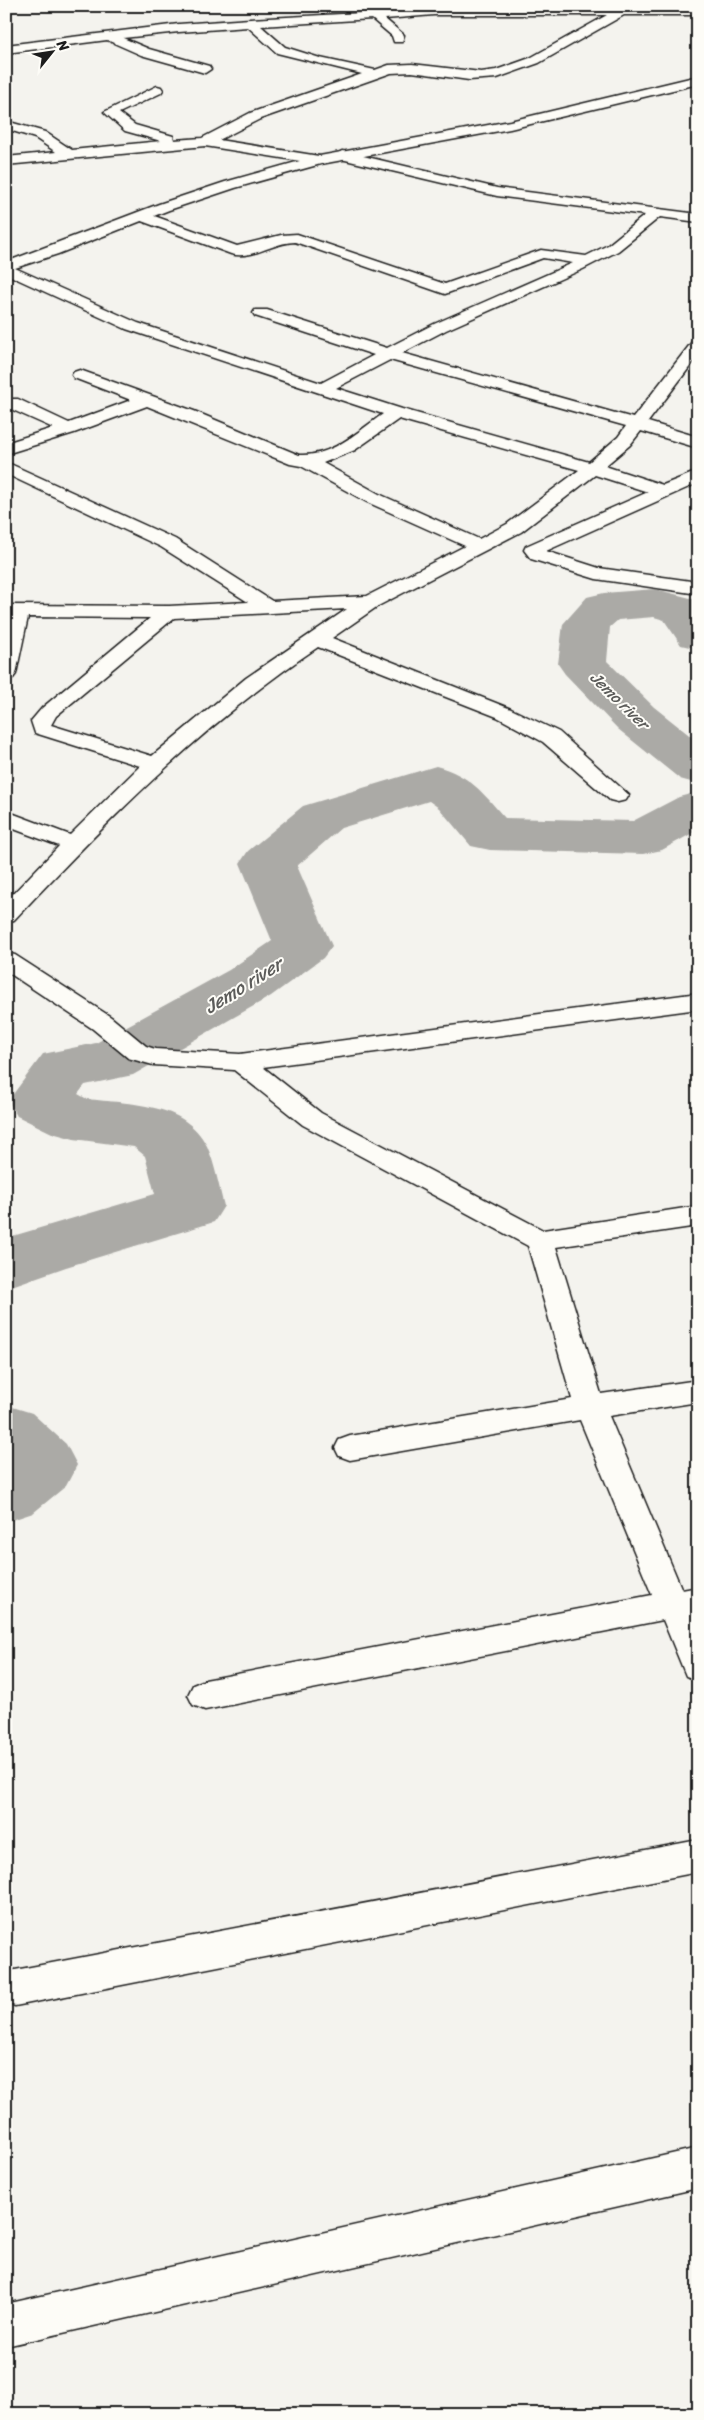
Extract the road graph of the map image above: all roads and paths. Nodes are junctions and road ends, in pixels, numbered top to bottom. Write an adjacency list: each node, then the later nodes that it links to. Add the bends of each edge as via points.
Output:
1 (415, 10): 2 (street); 4 (street)
2 (624, 10): 3 (street); 10 (street, via 534,60 496,74 474,76 408,67)
3 (698, 12)
4 (375, 16): 5 (street); 7 (street, via 398,35)
5 (250, 23): 6 (street); 10 (street, via 281,50)
6 (107, 36): 8 (street); 9 (street, via 145,52)
7 (398, 39)
8 (6, 49)
9 (205, 69)
10 (374, 73): 14 (street, via 255,116)
11 (698, 80): 17 (street, via 518,123)
12 (156, 90): 15 (street, via 110,114 130,128)
13 (6, 125): 16 (street, via 40,135)
14 (205, 142): 15 (street); 18 (street)
15 (178, 143): 16 (street)
16 (71, 155): 19 (street)
17 (342, 155): 18 (street); 20 (street, via 497,192)
18 (319, 160): 21 (street, via 230,185)
19 (6, 161)
20 (657, 213): 22 (street); 23 (street, via 614,248)
21 (141, 216): 23 (street, via 236,251 280,238 297,238 445,289 540,254); 24 (street)
22 (698, 218)
23 (587, 261): 27 (street)
24 (6, 268): 29 (street, via 132,326)
25 (261, 313): 27 (street)
26 (698, 345): 33 (street)
27 (388, 354): 29 (street); 33 (street)
28 (80, 374): 30 (street)
29 (321, 389): 32 (street)
30 (147, 400): 34 (street); 37 (street)
31 (12, 403): 34 (street)
32 (396, 413): 37 (street, via 330,457); 39 (street)
33 (638, 424): 35 (street); 39 (street, via 624,441)
34 (68, 429): 36 (street)
35 (698, 443)
36 (6, 449)
37 (306, 462): 42 (street, via 373,498)
38 (6, 467): 45 (street, via 168,543)
39 (592, 468): 41 (street); 42 (street, via 514,528)
40 (698, 476): 41 (street)
41 (663, 491): 43 (street, via 547,542 533,552 596,573)
42 (480, 546): 44 (street)
43 (698, 588)
44 (371, 602): 45 (street); 48 (street)
45 (270, 608): 47 (street)
46 (13, 611): 47 (street); 49 (street)
47 (169, 612): 50 (street, via 49,712 40,725 42,729)
48 (318, 639): 50 (street, via 237,694); 51 (street, via 504,713 551,737)
49 (6, 674)
50 (155, 764): 53 (street)
51 (618, 795)
52 (6, 818): 53 (street)
53 (73, 844): 54 (street)
54 (6, 915)
55 (6, 960): 57 (street, via 102,1023 137,1052 153,1057)
56 (698, 1001): 57 (street)
57 (240, 1062): 59 (street, via 312,1119)
58 (698, 1216): 59 (street)
59 (540, 1240): 61 (street)
60 (698, 1391): 61 (street)
61 (590, 1407): 62 (street); 63 (street)
62 (350, 1448)
63 (685, 1602): 64 (street); 65 (street)
64 (698, 1666)
65 (205, 1695)
66 (698, 1856): 67 (street)
67 (15, 1988)
68 (698, 2168): 69 (street)
69 (6, 2325)

